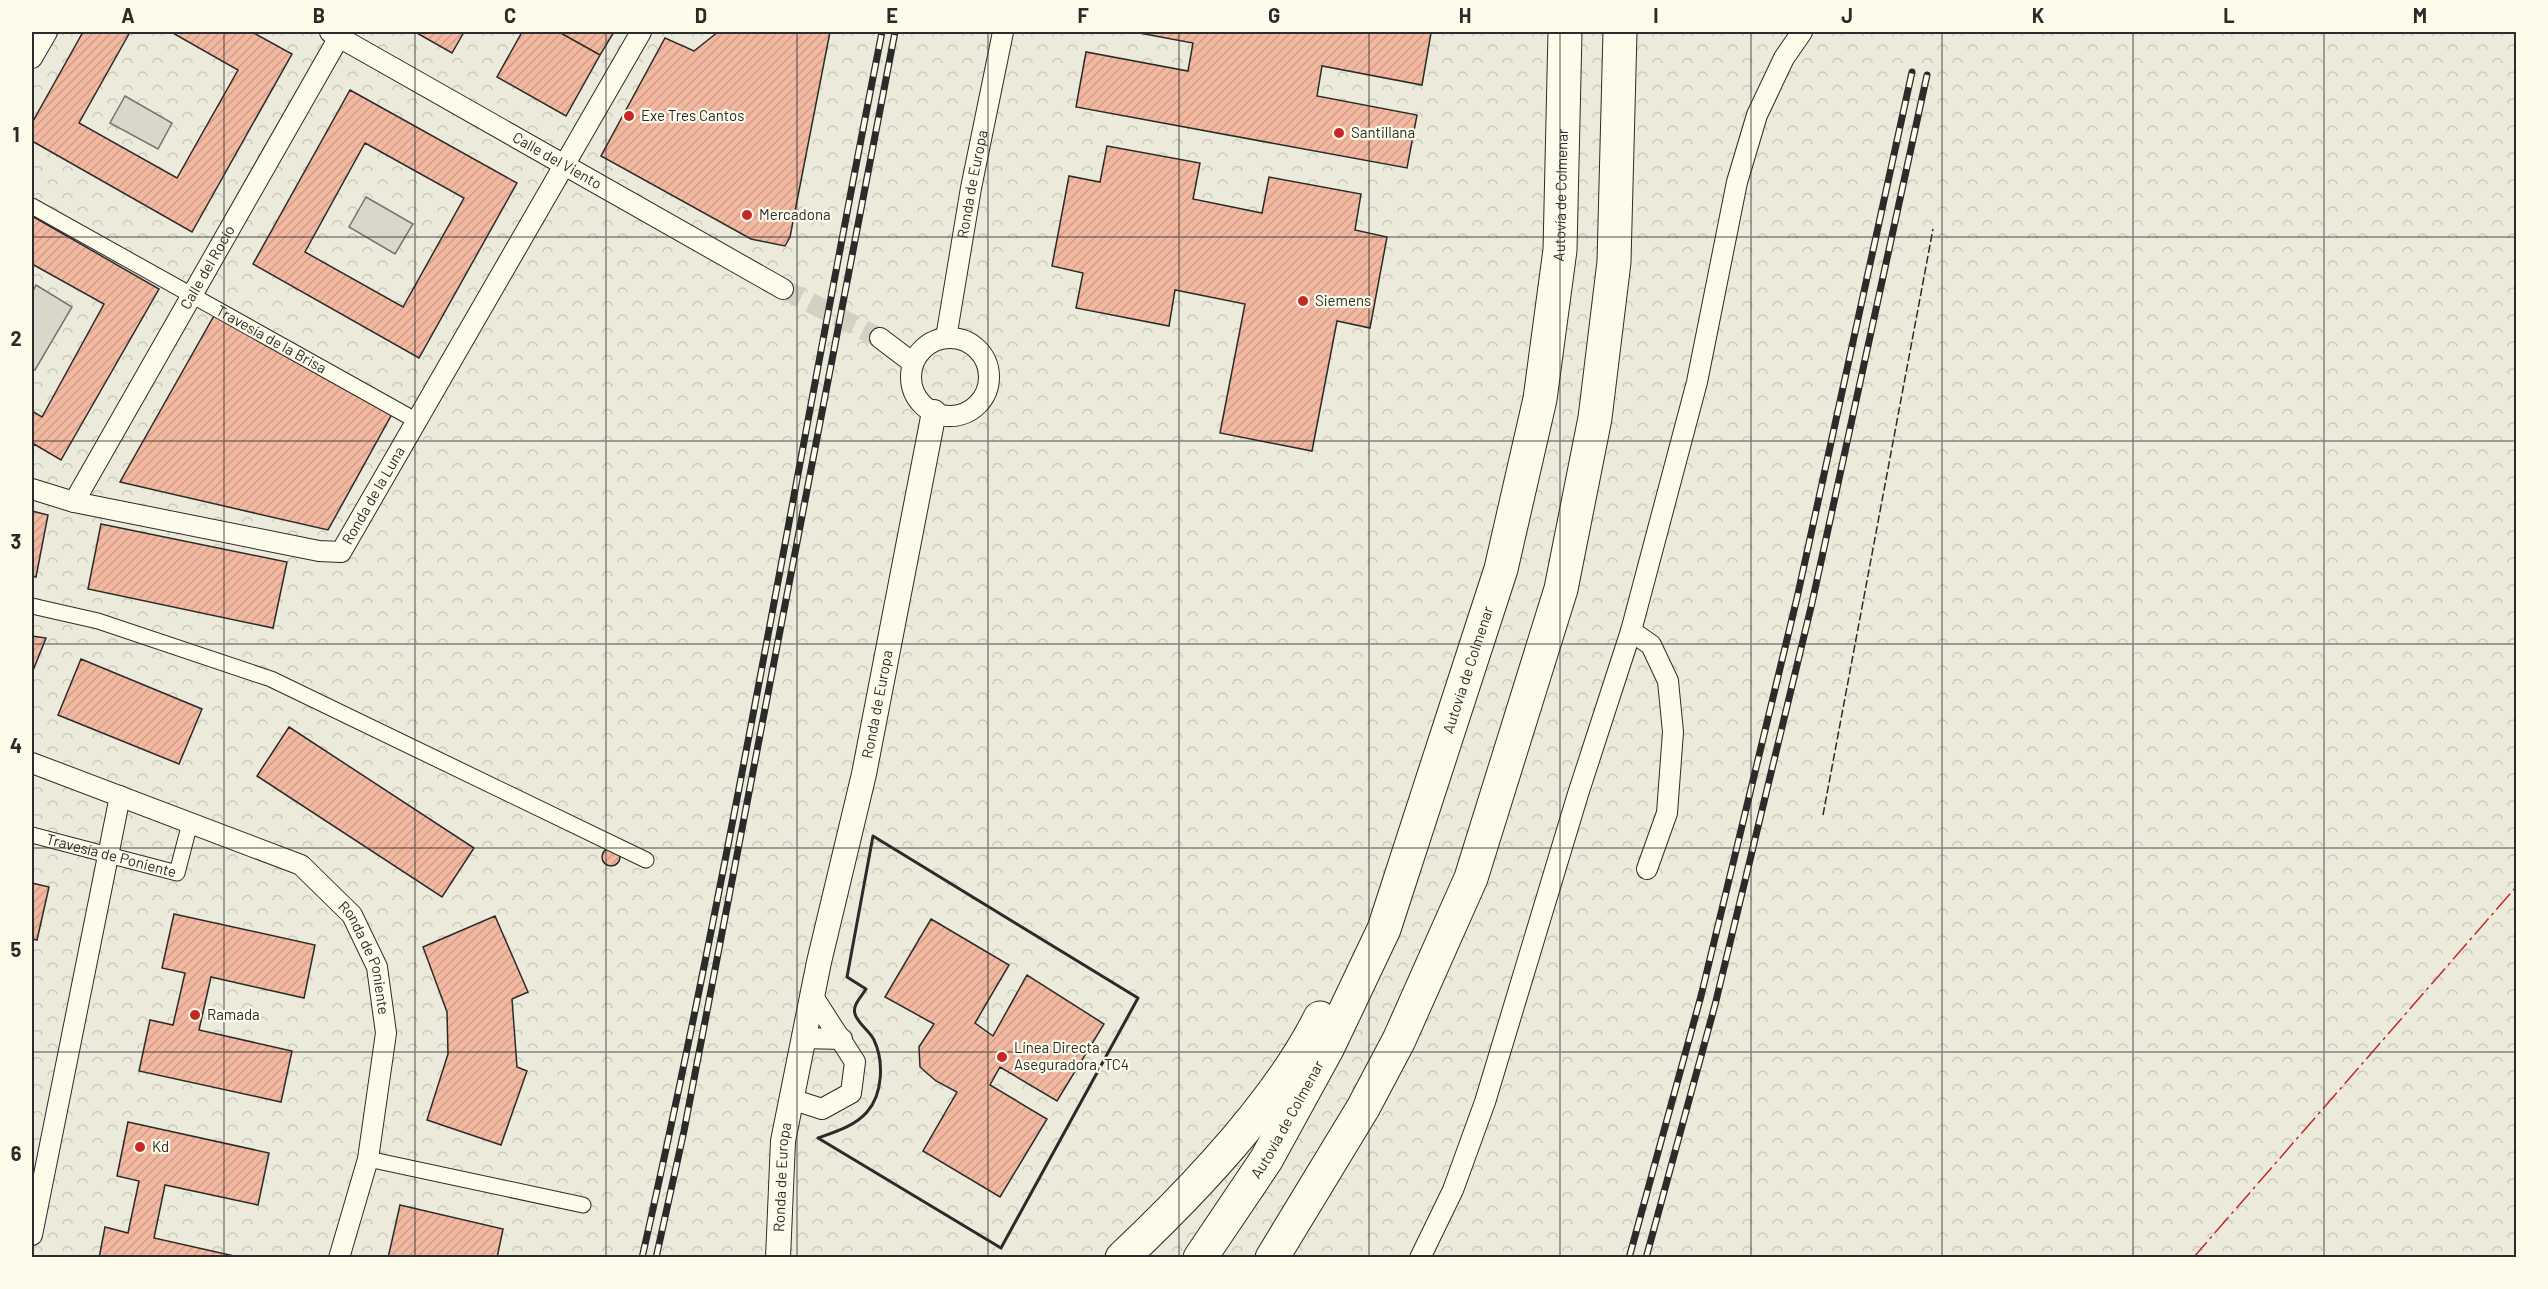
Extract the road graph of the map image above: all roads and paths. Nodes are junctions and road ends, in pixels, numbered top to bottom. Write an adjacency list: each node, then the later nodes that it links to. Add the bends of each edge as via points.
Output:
1 (47, 32): 8 (street)
2 (641, 32): 9 (street, Ronda de la Luna)
3 (1003, 32): 14 (street, Ronda de Europa)
4 (1565, 32): 26 (highway, Autovía de Colmenar, via 1560,250 1540,399 1502,569)
5 (1620, 32): 41 (highway, via 1614,261 1595,418 1561,589 1471,878 1383,1069)
6 (1802, 32): 21 (street, via 1784,58 1757,115 1737,182 1697,382)
7 (337, 33): 9 (street, Calle del Viento); 12 (street, Calle del Rocío)
8 (32, 58)
9 (566, 166): 11 (street, Calle del Viento); 17 (street, Ronda de la Luna)
10 (32, 206): 12 (street, Travesía de la Brisa)
11 (783, 289)
12 (192, 296): 17 (street, Travesía de la Brisa); 19 (street, Calle del Rocío)
13 (880, 338): 15 (street)
14 (946, 338): 15 (street, via 926,346); 16 (street, via 959,339 981,352 990,376 982,401 972,410 954,415)
15 (914, 363): 16 (street, via 911,375 917,397)
16 (934, 412): 30 (street, Ronda de Europa, via 864,774)
17 (417, 421): 19 (street, Ronda de la Luna, via 341,552 319,551)
18 (32, 489): 19 (street, Ronda de la Luna)
19 (74, 502)
20 (32, 606): 28 (street, via 98,621 271,679)
21 (1631, 631): 29 (street, via 1651,645 1668,681 1673,732 1667,813); 42 (street, via 1485,1102 1453,1190)
22 (32, 763): 23 (street, Ronda de Poniente)
23 (120, 796): 24 (street, Ronda de Poniente); 27 (street)
24 (189, 823): 27 (street, Travesía de Poniente, via 177,873); 34 (street, Ronda de Poniente, via 301,865 352,915 377,967 386,1033)
25 (32, 835): 27 (street, Travesía de Poniente)
26 (1416, 837): 39 (highway, via 1312,1034 1274,1089 1221,1156); 40 (highway, Autovía de Colmenar, via 1384,929 1328,1047 1266,1160)
27 (108, 855): 36 (street)
28 (646, 860)
29 (1647, 869)
30 (812, 995): 31 (street, Ronda de Europa); 32 (street, Ronda de Europa)
31 (803, 1038): 32 (street); 33 (street, Ronda de Europa)
32 (842, 1039): 33 (street, Ronda de Europa, via 855,1062 851,1093 822,1109)
33 (791, 1099): 38 (street, Ronda de Europa, via 783,1141)
34 (368, 1159): 35 (street); 37 (street, Ronda de Poniente)
35 (583, 1205)
36 (32, 1235)
37 (339, 1257)
38 (778, 1257)
39 (1122, 1257)
40 (1200, 1257)
41 (1272, 1257)
42 (1420, 1257)

